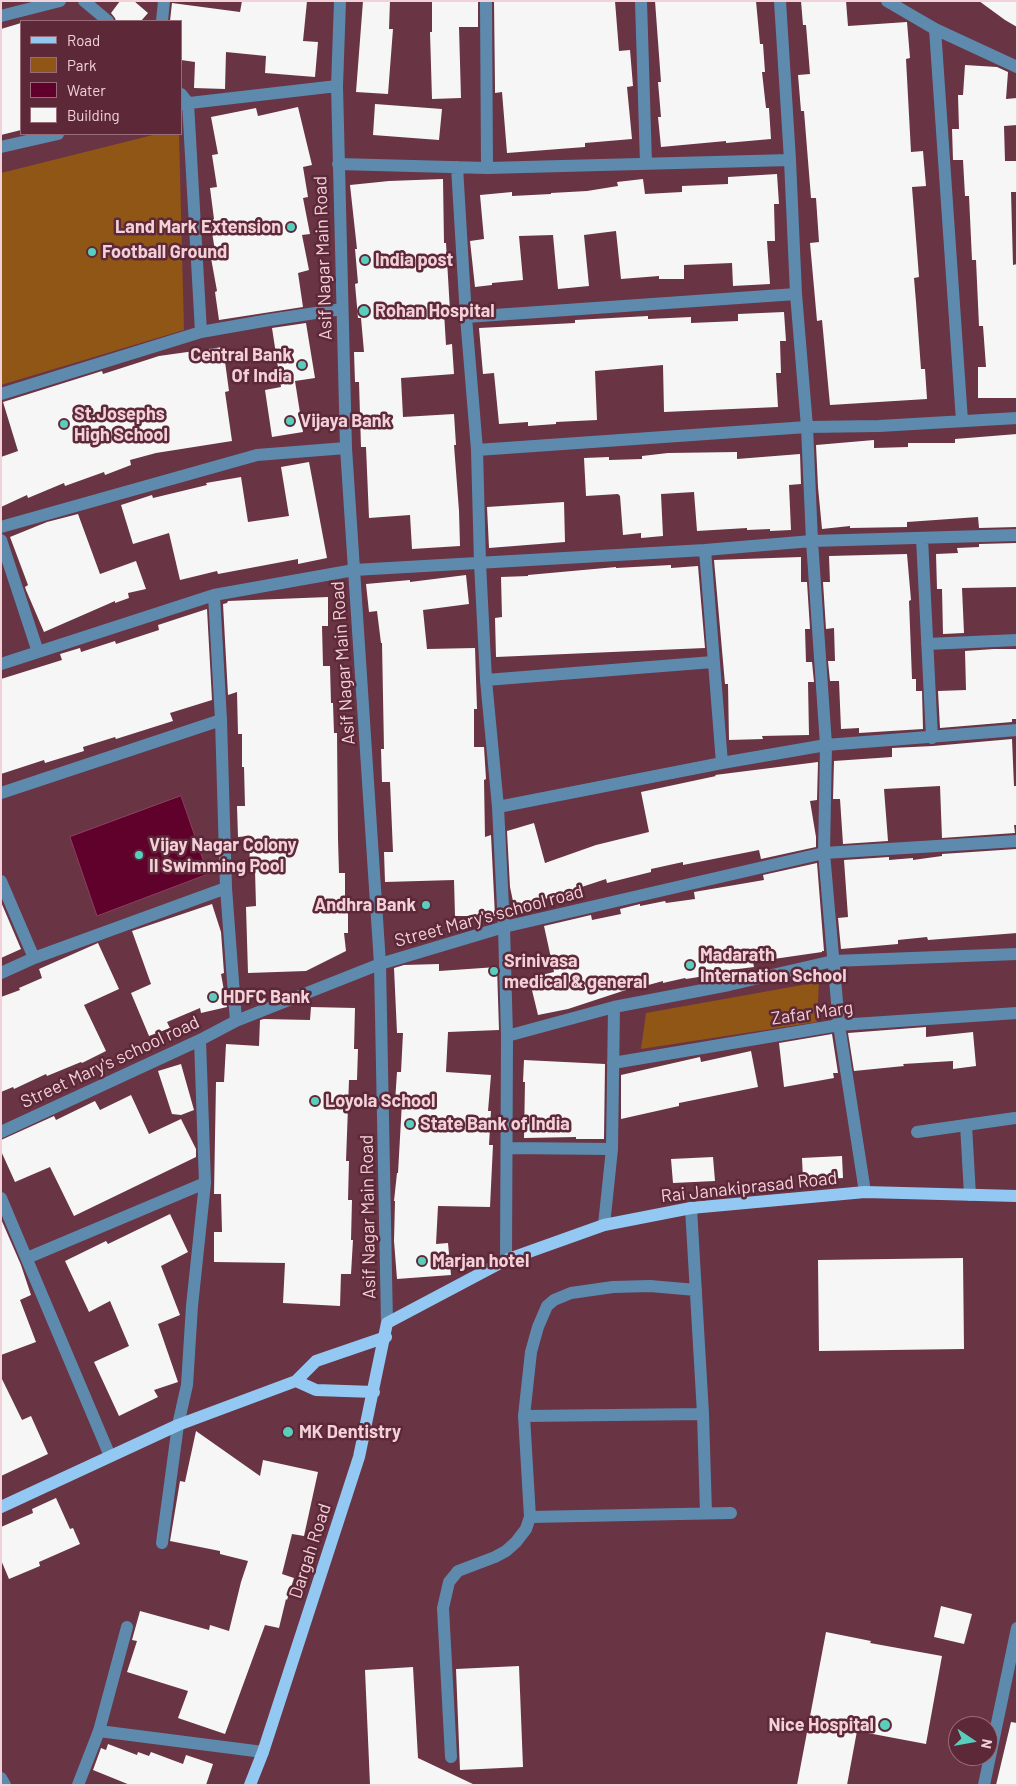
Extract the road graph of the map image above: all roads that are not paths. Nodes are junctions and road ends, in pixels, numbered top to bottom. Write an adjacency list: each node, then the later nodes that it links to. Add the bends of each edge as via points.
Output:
1 (60, 1): 9 (street)
2 (84, 1): 10 (street)
3 (164, 1): 11 (street)
4 (340, 1): 14 (street, Asif Nagar Main Road)
5 (486, 1): 22 (street)
6 (642, 1): 20 (street)
7 (780, 1): 18 (street)
8 (887, 1): 12 (street)
9 (1, 16)
10 (107, 20)
11 (162, 20)
12 (935, 29): 13 (street); 29 (street)
13 (1017, 68)
14 (337, 86): 15 (street); 19 (street, Asif Nagar Main Road)
15 (183, 100): 26 (street)
16 (54, 135): 17 (street)
17 (1, 147)
18 (790, 160): 20 (street); 23 (street)
19 (338, 164): 21 (street); 24 (street, Asif Nagar Main Road)
20 (646, 164): 22 (street)
21 (457, 167): 22 (street); 25 (street)
22 (487, 168)
23 (796, 294): 25 (street); 30 (street)
24 (342, 309): 26 (street); 31 (street, Asif Nagar Main Road)
25 (466, 318): 32 (street)
26 (201, 332): 27 (street)
27 (1, 394)
28 (1017, 418): 29 (street)
29 (962, 420): 30 (street)
30 (807, 427): 32 (street); 37 (street)
31 (346, 448): 33 (street, via 258,455); 40 (street, Asif Nagar Main Road)
32 (477, 450): 39 (street)
33 (1, 527)
34 (1017, 534): 35 (street)
35 (922, 538): 37 (street); 43 (street)
36 (1, 540): 44 (street)
37 (812, 541): 38 (street); 51 (street)
38 (705, 550): 39 (street); 45 (street)
39 (480, 563): 40 (street); 47 (street)
40 (354, 570): 41 (street); 63 (street, Asif Nagar Main Road)
41 (214, 595): 44 (street); 48 (street)
42 (1017, 640): 43 (street)
43 (927, 644): 50 (street)
44 (38, 652): 46 (street)
45 (713, 662): 47 (street); 52 (street)
46 (1, 664)
47 (486, 680): 54 (street)
48 (221, 720): 53 (street); 58 (street)
49 (1017, 730): 50 (street)
50 (932, 738): 51 (street)
51 (826, 745): 52 (street); 56 (street)
52 (722, 762): 54 (street)
53 (1, 792)
54 (498, 807): 59 (street)
55 (1017, 841): 56 (street, Street Mary's school road)
56 (824, 853): 59 (street, Street Mary's school road); 62 (street)
57 (1, 881): 61 (street)
58 (226, 888): 61 (street); 67 (street)
59 (504, 928): 63 (street, Street Mary's school road); 69 (street)
60 (1017, 954): 62 (street)
61 (34, 958): 64 (street)
62 (833, 961): 65 (street); 68 (street)
63 (380, 964): 67 (street, Street Mary's school road); 88 (street, Asif Nagar Main Road)
64 (1, 973)
65 (614, 1007): 69 (street); 71 (street)
66 (1017, 1013): 68 (street, Zafar Marg)
67 (236, 1021): 70 (street, Street Mary's school road)
68 (839, 1025): 71 (street, Zafar Marg); 79 (street)
69 (507, 1036): 76 (street)
70 (200, 1040): 74 (street, Street Mary's school road); 78 (street)
71 (613, 1063): 77 (street)
72 (1015, 1118): 73 (street)
73 (966, 1125): 75 (street); 80 (street)
74 (1, 1132)
75 (917, 1132)
76 (507, 1148): 77 (street); 86 (street)
77 (612, 1149): 84 (street)
78 (205, 1183): 85 (street); 94 (street, via 187,1385)
79 (865, 1192): 80 (main road, Rai Janakiprasad Road); 83 (main road, Rai Janakiprasad Road)
80 (970, 1194): 81 (main road, Rai Janakiprasad Road)
81 (1017, 1196)
82 (1, 1198): 85 (street)
83 (691, 1208): 84 (main road, Rai Janakiprasad Road); 87 (street)
84 (604, 1225): 86 (main road, Rai Janakiprasad Road)
85 (27, 1258): 95 (street)
86 (506, 1260): 88 (main road, Rai Janakiprasad Road)
87 (696, 1290): 92 (street); 93 (street, via 612,1287 571,1293 554,1300 547,1306 538,1326 531,1352)
88 (388, 1323): 89 (main road, Dargah Road)
89 (386, 1337): 90 (main road, via 316,1360); 91 (main road, Dargah Road)
90 (296, 1381): 91 (main road, via 316,1390); 94 (main road)
91 (374, 1392): 104 (main road, Dargah Road, via 359,1457)
92 (703, 1414): 93 (street); 97 (street)
93 (524, 1416): 99 (street)
94 (178, 1425): 95 (main road); 100 (street)
95 (110, 1456): 96 (main road)
96 (1, 1507)
97 (706, 1513): 98 (street); 99 (street)
98 (731, 1513)
99 (530, 1517): 105 (street, via 526,1529 506,1551 458,1571 449,1582 443,1608)
100 (162, 1543)
101 (127, 1627): 103 (street)
102 (1017, 1628): 110 (street)
103 (99, 1731): 104 (street); 108 (street)
104 (263, 1752): 109 (main road, Dargah Road)
105 (451, 1757)
106 (1, 1778): 107 (street)
107 (5, 1785)
108 (78, 1785)
109 (250, 1785)
110 (984, 1785)

